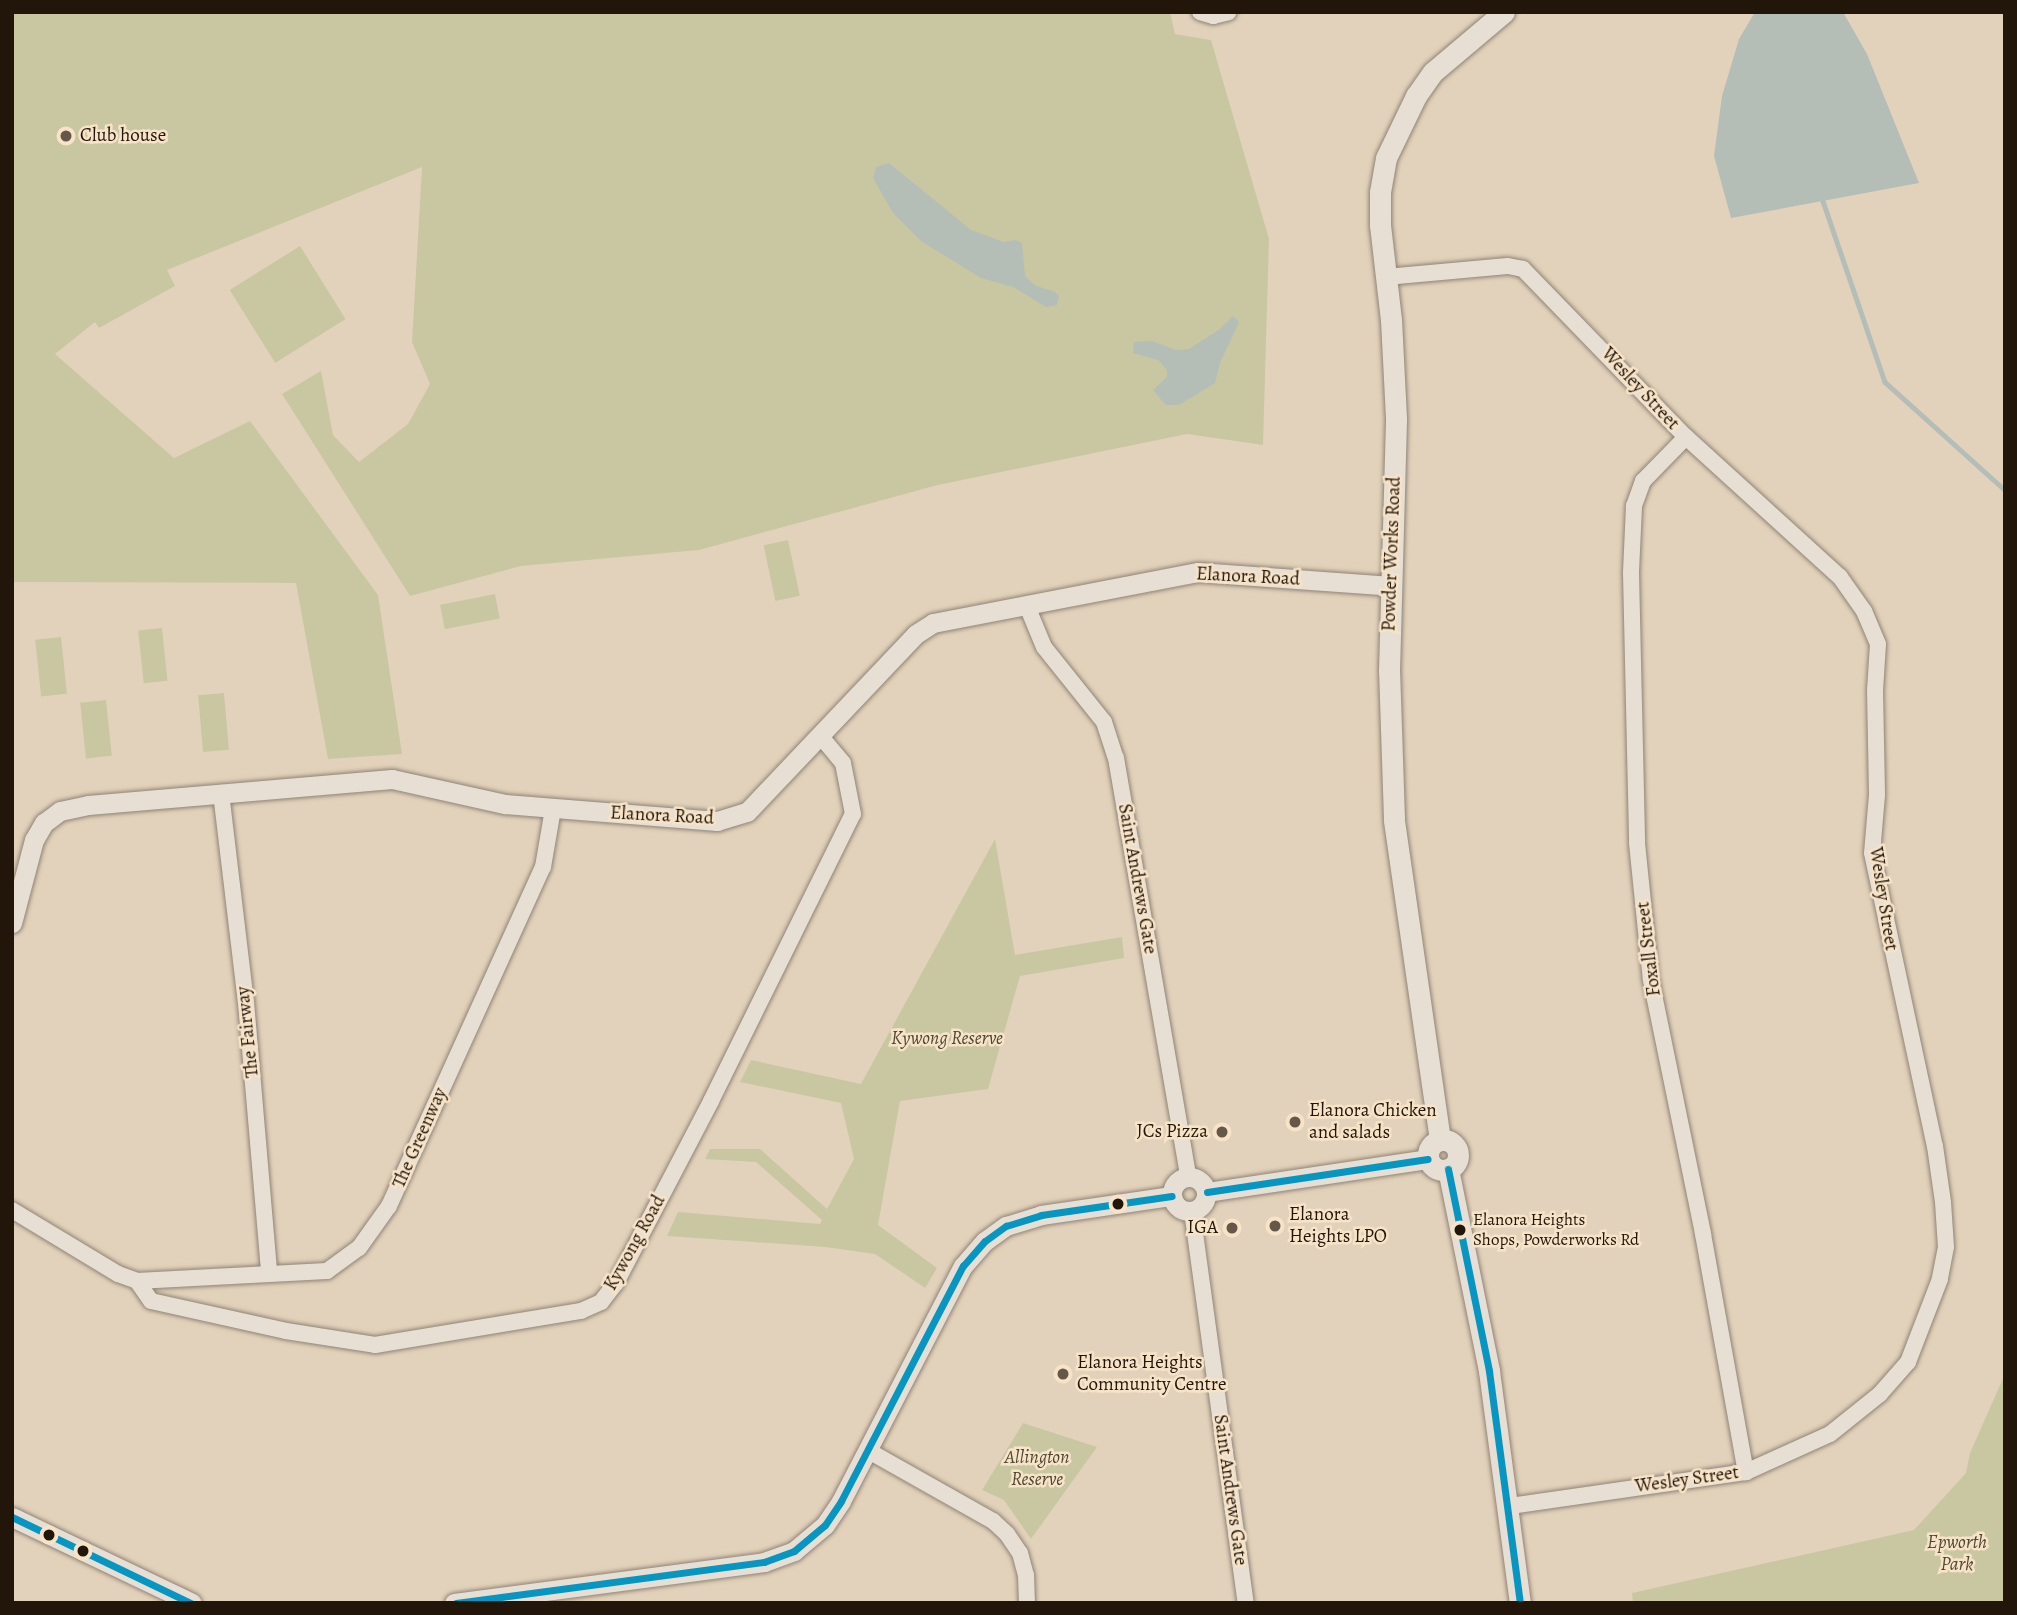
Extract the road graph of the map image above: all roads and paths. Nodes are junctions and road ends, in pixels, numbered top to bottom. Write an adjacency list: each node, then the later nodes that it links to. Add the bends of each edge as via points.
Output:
1 (1199, 12): 2 (street, via 1213,16)
2 (1229, 12)
3 (1504, 12): 4 (main road, Powder Works Road, via 1433,72 1400,124 1386,158 1380,192)
4 (1386, 277): 5 (street, Wesley Street, via 1508,266 1523,269); 6 (main road, Powder Works Road, via 1396,418)
5 (1686, 437): 24 (street, Foxall Street, via 1643,481 1634,506 1630,573 1637,843 1651,980); 24 (street, Wesley Street, via 1840,577 1877,635 1877,795 1872,853 1935,1146 1946,1247 1940,1279 1908,1362 1881,1394 1830,1434)
6 (1391, 586): 7 (street, Elanora Road, via 1198,572); 13 (main road, Powder Works Road, via 1394,819)
7 (1027, 606): 8 (street, Elanora Road, via 933,623 916,634); 16 (street, Saint Andrews Gate, via 1044,647 1104,722 1116,758)
8 (820, 736): 10 (street, Elanora Road, via 747,812 717,821); 22 (street, Kywong Road, via 844,763 853,814 711,1101 616,1283 601,1302 581,1311 375,1345 150,1301)
9 (221, 793): 10 (street, Elanora Road, via 392,779 505,804); 11 (street, Elanora Road, via 60,811 44,823 34,840); 21 (street, The Fairway, via 246,1002)
10 (553, 809): 21 (street, The Greenway, via 543,867 389,1206 359,1248 327,1271)
11 (15, 898): 12 (street, Elanora Road)
12 (12, 923)
13 (1440, 1140): 14 (main road, via 1431,1146); 15 (main road, via 1456,1148 1456,1163)
14 (1428, 1159): 15 (main road, via 1434,1167); 17 (street)
15 (1448, 1169): 25 (main road, via 1489,1371)
16 (1188, 1176): 17 (street, via 1201,1181); 18 (street, via 1174,1185)
17 (1207, 1192): 20 (street, via 1205,1202)
18 (1172, 1196): 20 (street, via 1177,1206); 23 (street, via 1041,1215 1006,1226 985,1241 963,1266)
19 (12, 1210): 22 (street, Kywong Road)
20 (1192, 1211): 31 (street, Saint Andrews Gate)
21 (269, 1273): 22 (street, The Greenway)
22 (137, 1281)
23 (867, 1450): 27 (street, via 825,1525 781,1557); 30 (street, via 993,1521 1007,1534 1020,1553)
24 (1746, 1472): 25 (street, Wesley Street)
25 (1509, 1506): 32 (main road)
26 (14, 1519): 28 (street)
27 (569, 1595): 29 (street)
28 (192, 1603)
29 (454, 1603)
30 (1027, 1603)
31 (1247, 1603)
32 (1520, 1603)

